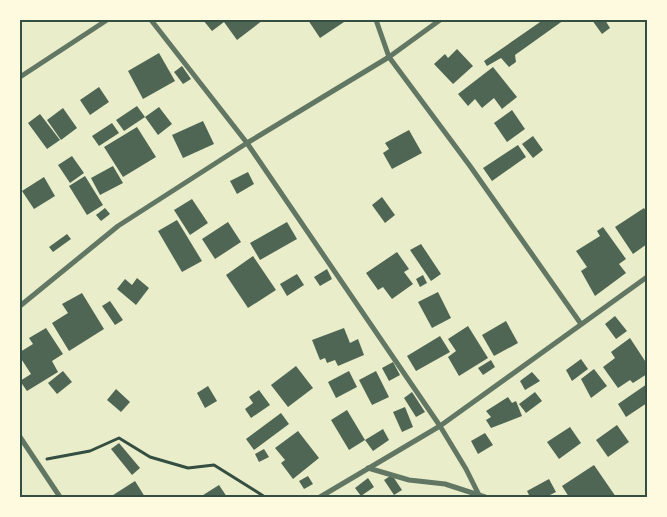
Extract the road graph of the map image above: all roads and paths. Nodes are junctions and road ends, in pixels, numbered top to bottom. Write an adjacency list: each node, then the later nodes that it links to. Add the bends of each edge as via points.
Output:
1 (107, 20): 6 (street)
2 (151, 20): 7 (street)
3 (376, 20): 5 (street)
4 (440, 20): 5 (street)
5 (389, 57): 7 (street); 10 (street)
6 (20, 77)
7 (247, 143): 9 (street, via 118,226); 11 (street)
8 (647, 277): 10 (street)
9 (20, 306)
10 (581, 324): 11 (street)
11 (440, 426): 14 (street); 15 (street)
12 (20, 437): 13 (street)
13 (36, 461): 16 (street); 17 (path, via 90,451 119,438 150,457 188,468 214,465)
14 (368, 468): 15 (street, via 410,480 445,484); 18 (street)
15 (479, 496): 19 (street)
16 (60, 497)
17 (264, 497)
18 (320, 497)
19 (486, 497)

